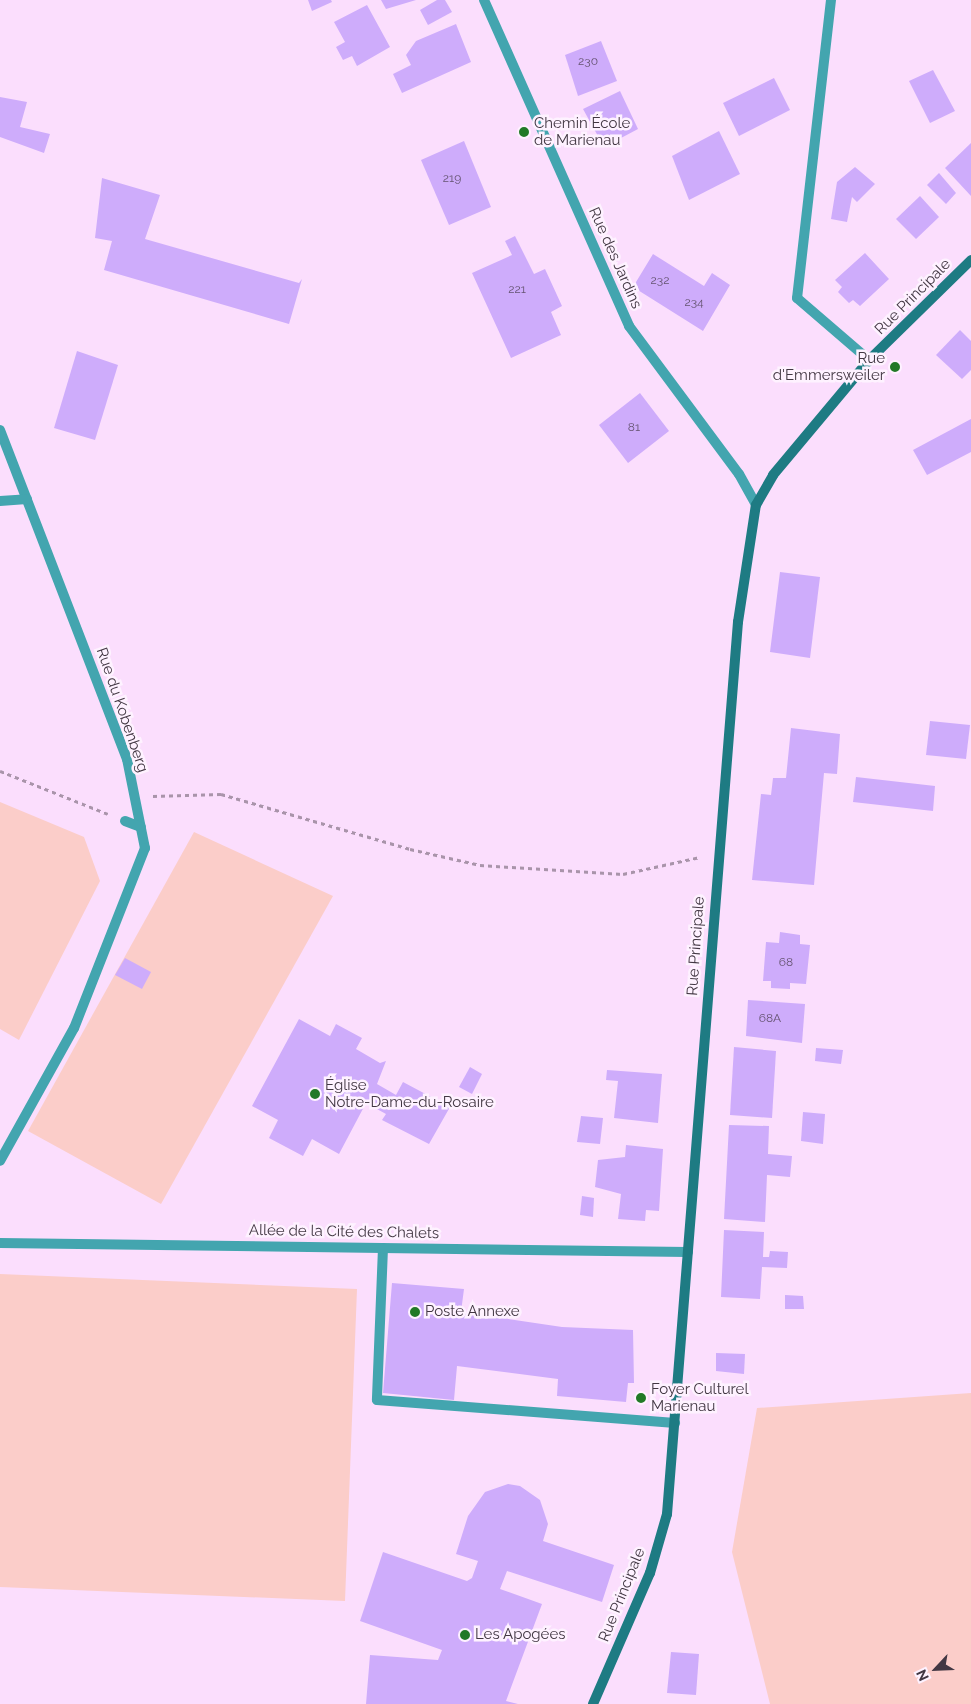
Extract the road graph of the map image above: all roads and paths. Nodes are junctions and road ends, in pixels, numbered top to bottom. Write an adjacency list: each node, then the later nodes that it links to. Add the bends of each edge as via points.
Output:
1 (484, 0): 8 (street, Rue des Jardins, via 628,326 739,474)
2 (831, 0): 4 (street, via 797,298)
3 (971, 260): 4 (main road, Rue Principale)
4 (869, 360): 8 (main road, Rue Principale, via 772,475)
5 (0, 430): 6 (street, Rue du Kobenberg)
6 (27, 499): 7 (street); 10 (street, Rue du Kobenberg, via 127,759)
7 (0, 501)
8 (756, 505): 13 (main road, Rue Principale, via 738,622)
9 (0, 771): 11 (path)
10 (134, 796): 12 (street, Rue du Kobenberg); 13 (path, via 221,794 480,865 623,874)
11 (125, 821): 12 (street)
12 (141, 827): 14 (street, Rue du Kobenberg, via 145,848 74,1028)
13 (718, 853): 17 (main road, Rue Principale)
14 (0, 1161)
15 (0, 1243): 16 (street, Allée de la Cité des Chalets)
16 (383, 1248): 17 (street, Allée de la Cité des Chalets); 18 (street, via 377,1400)
17 (688, 1252): 18 (main road, Rue Principale)
18 (675, 1423): 19 (main road, Rue Principale, via 667,1514 650,1573)
19 (593, 1704)

